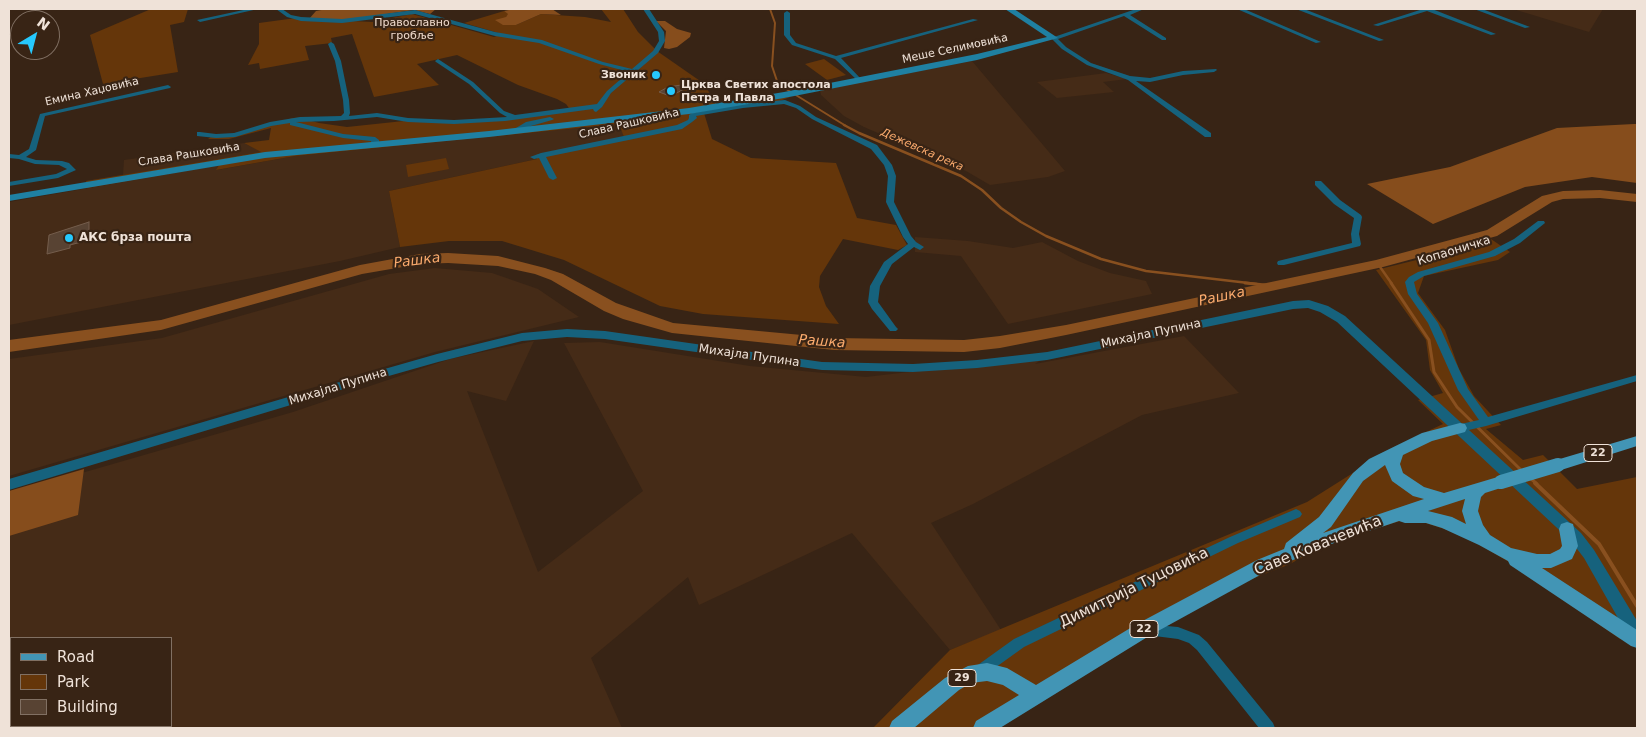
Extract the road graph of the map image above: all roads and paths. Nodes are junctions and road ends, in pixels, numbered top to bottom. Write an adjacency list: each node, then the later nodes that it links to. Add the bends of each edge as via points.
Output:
1 (255, 9): 14 (street)
2 (278, 9): 27 (street, via 301,19 342,21 415,12 495,34 540,40 601,63)
3 (646, 9): 27 (street, Слава Рашковића, via 661,32 662,41 656,52)
4 (1009, 9): 19 (main road)
5 (1141, 9): 12 (street, Меше Селимовића)
6 (1240, 9): 22 (street)
7 (1299, 9): 21 (street)
8 (1318, 9): 13 (street)
9 (1427, 9): 16 (street); 18 (street)
10 (1477, 9): 17 (street)
11 (788, 13): 24 (street, via 787,35 794,44)
12 (1126, 15): 19 (street, Меше Селимовића); 20 (street)
13 (1337, 16)
14 (200, 20)
15 (975, 20): 24 (street, Меше Селимовића)
16 (1376, 25)
17 (1527, 27)
18 (1493, 34)
19 (1054, 38): 28 (street, via 1089,64); 29 (main road, Меше Селимовића)
20 (1164, 39)
21 (1381, 40)
22 (1318, 42)
23 (332, 44): 35 (street, via 346,100 347,112)
24 (836, 58): 29 (street)
25 (438, 61): 34 (street, via 471,83 502,112)
26 (1214, 70): 28 (street, via 1150,80)
27 (633, 71): 32 (street, Слава Рашковића, via 609,92)
28 (1129, 78): 39 (street)
29 (859, 80): 31 (main road, Меше Селимовића)
30 (168, 87): 42 (street, Емина Хаџовића, via 42,115 32,150)
31 (812, 89): 33 (main road, Слава Рашковића)
32 (600, 106): 34 (street, Слава Рашковића); 37 (street, Слава Рашковића, via 598,110 535,122)
33 (690, 113): 37 (main road, Слава Рашковића); 43 (street, Слава Рашковића, via 693,118 690,122 679,127 538,156); 49 (street, Слава Рашковића, via 785,102 874,147 892,176 890,202 907,237 917,245 888,262 875,286 875,307)
34 (515, 117): 35 (street, Слава Рашковића, via 448,122 377,115)
35 (343, 118): 36 (street, Слава Рашковића)
36 (288, 120): 38 (street, Слава Рашковића, via 235,135); 40 (street, Слава Рашковића, via 334,134 372,139)
37 (515, 131): 40 (main road, Слава Рашковића)
38 (200, 134)
39 (1208, 135)
40 (375, 144): 46 (main road, Слава Рашковића, via 227,161)
41 (9, 156): 42 (street)
42 (22, 158): 45 (street, via 63,164 72,170 58,176)
43 (553, 178)
44 (1318, 183): 48 (street, via 1358,218 1357,244)
45 (9, 184)
46 (9, 198)
47 (1541, 223): 51 (street, Копаоничка, via 1492,254 1422,274 1410,282 1413,294 1433,323 1473,405)
48 (1281, 263)
49 (893, 329)
50 (1637, 378): 51 (street)
51 (1474, 425): 53 (main road, via 1427,437); 54 (street, Михајла Пупина, via 1332,313 1318,306 1301,304 1047,356 922,367 822,366 567,333 522,337 446,356); 59 (street, Михајла Пупина)
52 (1637, 441): 55 (main road, Саве Ковачевића / 22, bridge)
53 (1397, 451): 56 (main road, via 1392,464 1397,477 1419,492); 62 (main road, via 1363,472 1325,522)
54 (9, 485)
55 (1480, 488): 56 (main road, Саве Ковачевића / 22); 60 (main road, via 1474,495 1470,511)
56 (1444, 499): 58 (main road, Саве Ковачевића / 22)
57 (1296, 514): 66 (street, Димитрија Туцовића, via 1234,540 1019,643)
58 (1380, 521): 60 (main road, via 1426,516); 62 (main road, Саве Ковачевића / 22, via 1328,538)
59 (1567, 528): 61 (main road, via 1570,546 1566,554 1557,560 1531,561); 64 (street, Михајла Пупина, via 1589,554)
60 (1485, 540): 61 (main road)
61 (1507, 554): 65 (main road)
62 (1277, 560): 63 (main road, Саве Ковачевића / 22)
63 (1143, 630): 67 (main road, Саве Ковачевића / 22); 70 (street, via 1186,635 1198,642)
64 (1637, 636)
65 (1637, 640)
66 (978, 673): 67 (main road, 29, via 987,672 1007,678); 68 (main road, Димитрија Туцовића / 29, via 952,684)
67 (1035, 695): 69 (main road, Саве Ковачевића / 22)
68 (899, 728)
69 (982, 728)
70 (1268, 728)

